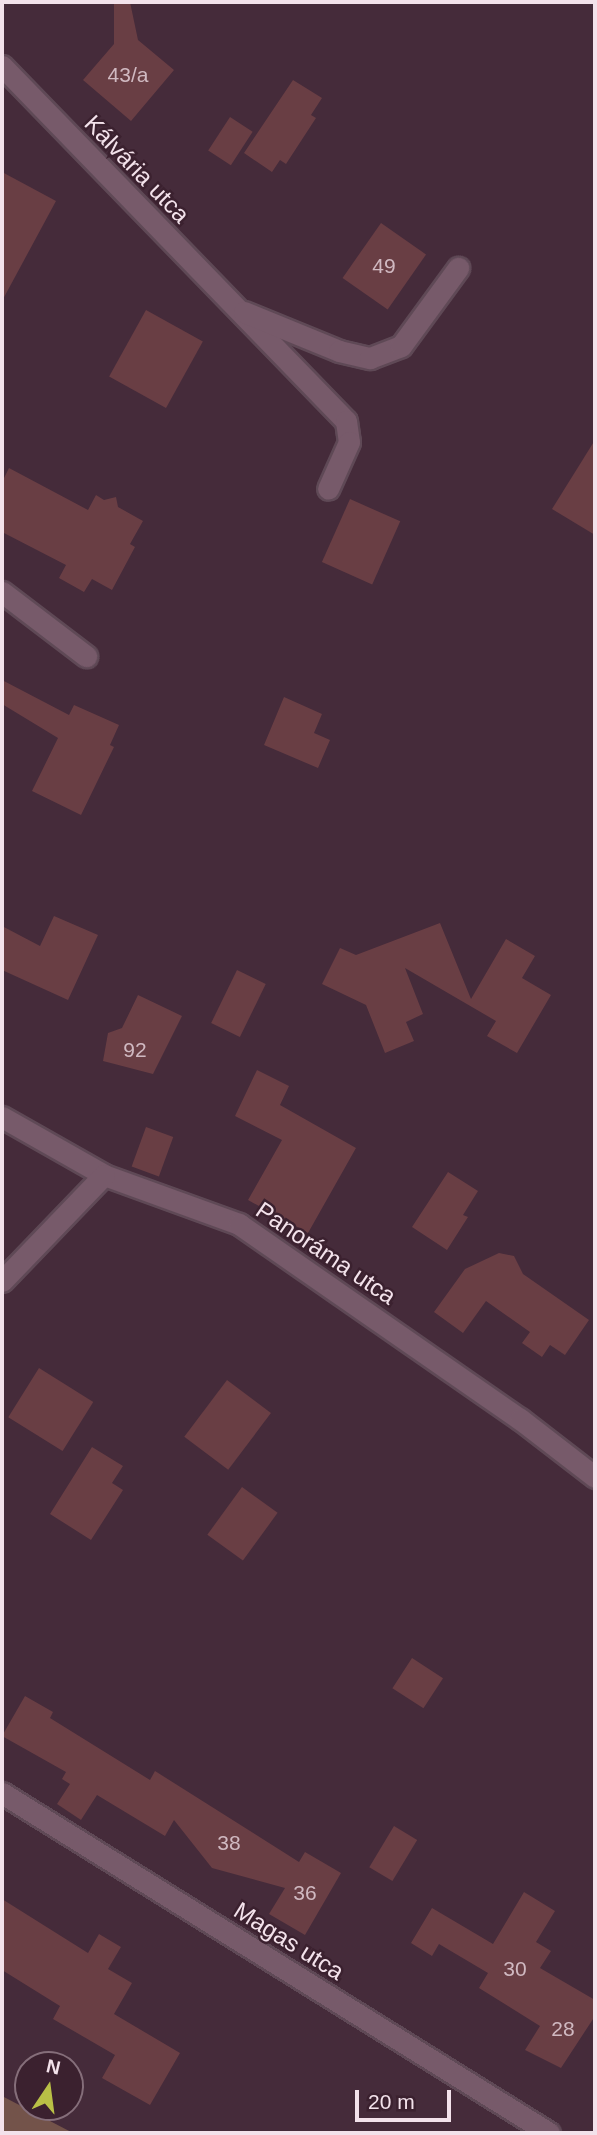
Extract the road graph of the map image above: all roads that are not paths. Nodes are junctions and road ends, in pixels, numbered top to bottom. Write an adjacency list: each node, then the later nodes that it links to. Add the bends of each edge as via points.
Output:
1 (2, 66): 3 (street, Kálvária utca)
2 (458, 268): 3 (street, Kálvária utca, via 401,346 370,358 339,351)
3 (235, 309): 4 (street, Kálvária utca, via 346,421 349,442)
4 (328, 489)
5 (2, 592): 6 (street)
6 (86, 656)
7 (2, 1117): 8 (street, Panoráma utca)
8 (104, 1175): 9 (street); 10 (street, Panoráma utca, via 239,1224 520,1419)
9 (2, 1281)
10 (595, 1477)
11 (2, 1793): 12 (street, Magas utca)
12 (549, 2133)

